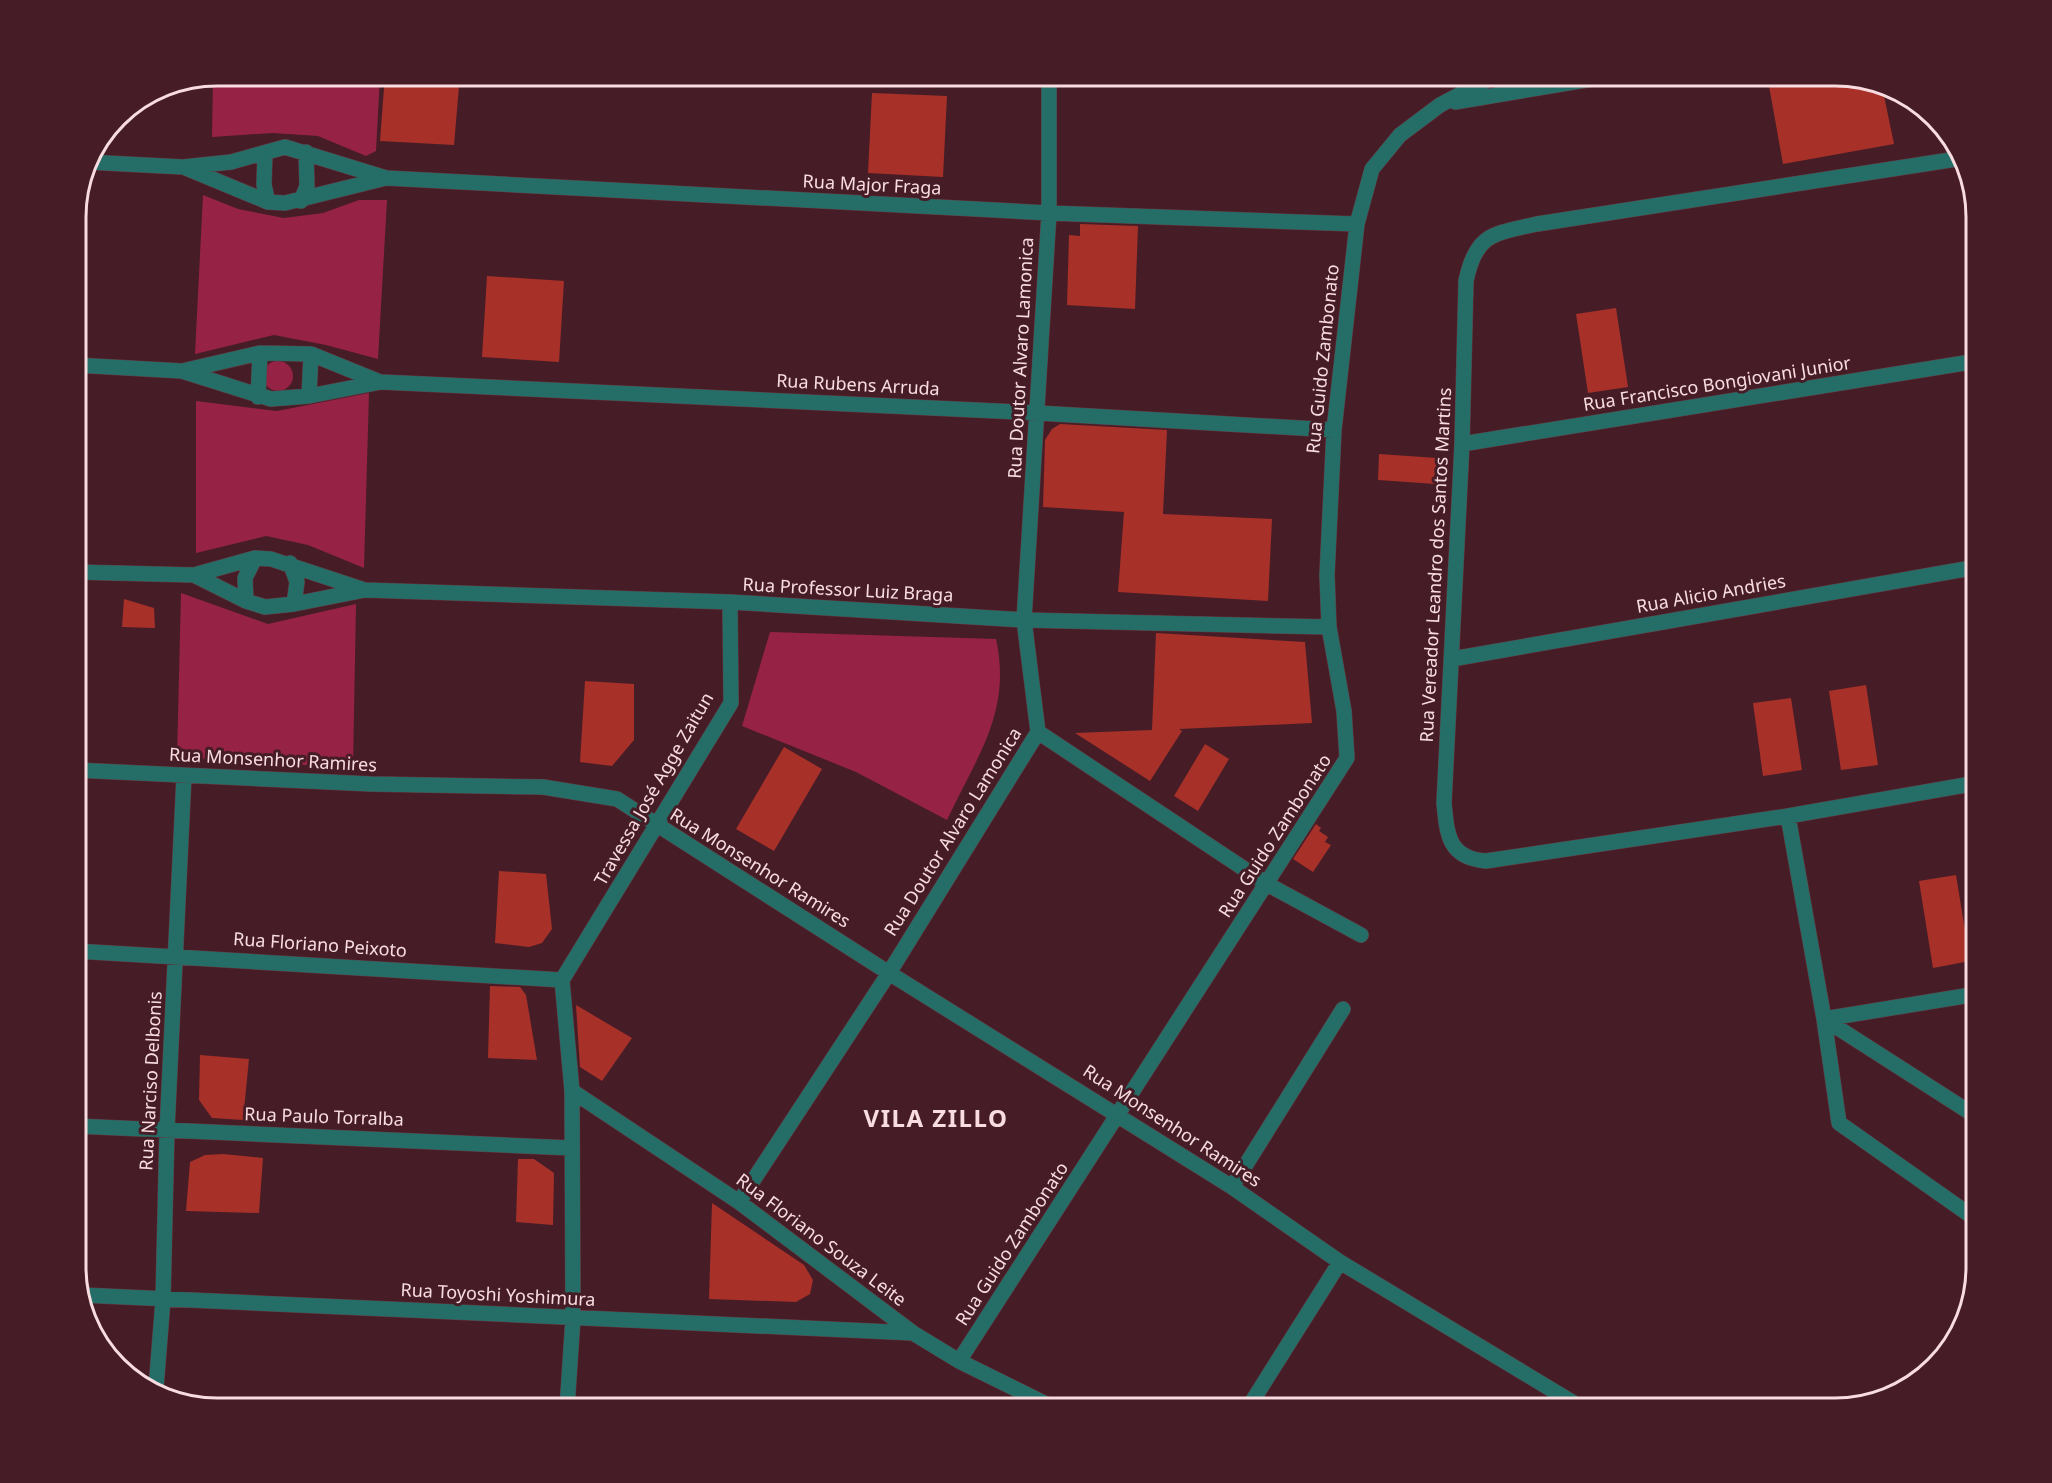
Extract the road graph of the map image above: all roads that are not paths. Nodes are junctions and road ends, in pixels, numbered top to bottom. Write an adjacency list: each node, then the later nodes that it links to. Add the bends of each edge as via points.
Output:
1 (1049, 86): 15 (street, Rua Doutor Alvaro Lamonica)
2 (1474, 86): 6 (street, Rua Guido Zambonato)
3 (1490, 86): 5 (street)
4 (1546, 86): 5 (street, Rua Guido Zambonato)
5 (1489, 97): 6 (street, Rua Guido Zambonato)
6 (1440, 105): 16 (street, Rua Guido Zambonato, via 1400,135 1372,169)
7 (306, 152): 8 (street, Rua Major Fraga, via 285,147); 12 (street, Rua Major Fraga); 13 (street, via 308,179)
8 (266, 153): 11 (street, Rua Major Fraga, via 231,162); 14 (street)
9 (1953, 160): 27 (street, Rua Vereador Leandro dos Santos Martins, via 1498,233 1471,256 1466,281)
10 (97, 163): 11 (street, Rua Major Fraga)
11 (183, 167): 14 (street, Rua Major Fraga)
12 (386, 178): 13 (street, Rua Major Fraga); 15 (street, Rua Major Fraga)
13 (301, 201): 14 (street, Rua Major Fraga)
14 (267, 202)
15 (1048, 213): 16 (street, Rua Major Fraga); 25 (street, Rua Doutor Alvaro Lamonica)
16 (1356, 224): 26 (street, Rua Guido Zambonato)
17 (260, 353): 18 (street, Rua Rubens Arruda); 21 (street, Rua Rubens Arruda); 24 (street)
18 (311, 354): 22 (street, Rua Rubens Arruda); 23 (street)
19 (1966, 363): 27 (street, Rua Francisco Bongiovani Junior)
20 (86, 367): 21 (street, Rua Rubens Arruda)
21 (182, 371): 24 (street, Rua Rubens Arruda)
22 (381, 382): 23 (street, Rua Rubens Arruda); 25 (street, Rua Rubens Arruda)
23 (309, 396): 24 (street, Rua Rubens Arruda, via 283,400)
24 (258, 397)
25 (1038, 413): 26 (street, Rua Rubens Arruda); 37 (street, Rua Doutor Alvaro Lamonica)
26 (1334, 430): 38 (street, Rua Guido Zambonato, via 1327,575)
27 (1462, 444): 39 (street, Rua Vereador Leandro dos Santos Martins)
28 (255, 558): 29 (street, Rua Professor Luiz Braga); 32 (street, Rua Professor Luiz Braga); 34 (street, via 245,578)
29 (290, 563): 33 (street, Rua Professor Luiz Braga); 36 (street, via 297,582)
30 (1966, 569): 39 (street, Rua Alicio Andries)
31 (86, 572): 32 (street, Rua Professor Luiz Braga)
32 (194, 575): 34 (street, Rua Professor Luiz Braga)
33 (365, 590): 35 (street, Rua Professor Luiz Braga); 36 (street, Rua Professor Luiz Braga)
34 (246, 602): 36 (street, Rua Professor Luiz Braga, via 265,607)
35 (730, 602): 37 (street, Rua Professor Luiz Braga); 45 (street, Travessa José Agge Zaitun, via 731,703)
36 (294, 604)
37 (1024, 620): 38 (street, Rua Professor Luiz Braga); 40 (street, Rua Doutor Alvaro Lamonica)
38 (1329, 627): 46 (street, Rua Guido Zambonato, via 1344,711 1347,758)
39 (1452, 660): 44 (street, Rua Vereador Leandro dos Santos Martins, via 1446,827 1453,845 1468,860 1512,858)
40 (1038, 732): 46 (street); 50 (street, Rua Doutor Alvaro Lamonica)
41 (86, 771): 42 (street, Rua Monsenhor Ramires)
42 (184, 776): 45 (street, Rua Monsenhor Ramires, via 543,787 617,799); 49 (street, Rua Narciso Delbonis)
43 (1966, 785): 44 (street, Rua Vereador Leandro dos Santos Martins)
44 (1788, 816): 54 (street)
45 (657, 826): 50 (street, Rua Monsenhor Ramires); 51 (street, Travessa José Agge Zaitun)
46 (1267, 884): 47 (street); 57 (street, Rua Guido Zambonato)
47 (1361, 935)
48 (86, 951): 49 (street, Rua Floriano Peixoto)
49 (177, 955): 51 (street, Rua Floriano Peixoto); 59 (street, Rua Narciso Delbonis)
50 (890, 973): 57 (street, Rua Monsenhor Ramires); 62 (street, Rua Doutor Alvaro Lamonica)
51 (562, 980): 55 (street)
52 (1966, 996): 54 (street)
53 (1343, 1009): 61 (street)
54 (1824, 1019): 56 (street); 63 (street, via 1839,1123)
55 (572, 1091): 60 (street); 62 (street, Rua Floriano Souza Leite)
56 (1966, 1110)
57 (1119, 1114): 61 (street, Rua Monsenhor Ramires); 69 (street, Rua Guido Zambonato)
58 (86, 1126): 59 (street, Rua Paulo Torralba)
59 (167, 1130): 60 (street, Rua Paulo Torralba); 66 (street, Rua Narciso Delbonis)
60 (572, 1148): 67 (street)
61 (1232, 1187): 64 (street, Rua Monsenhor Ramires)
62 (739, 1202): 68 (street, Rua Floriano Souza Leite)
63 (1966, 1212)
64 (1340, 1262): 73 (street); 74 (street, Rua Monsenhor Ramires)
65 (89, 1295): 66 (street, Rua Toyoshi Yoshimura)
66 (163, 1300): 67 (street, Rua Toyoshi Yoshimura); 70 (street, Rua Narciso Delbonis)
67 (573, 1318): 68 (street, Rua Toyoshi Yoshimura); 71 (street)
68 (913, 1333): 69 (street, Rua Floriano Souza Leite)
69 (959, 1361): 72 (street, Rua Floriano Souza Leite)
70 (156, 1382)
71 (568, 1398)
72 (1034, 1398)
73 (1254, 1398)
74 (1565, 1398)

